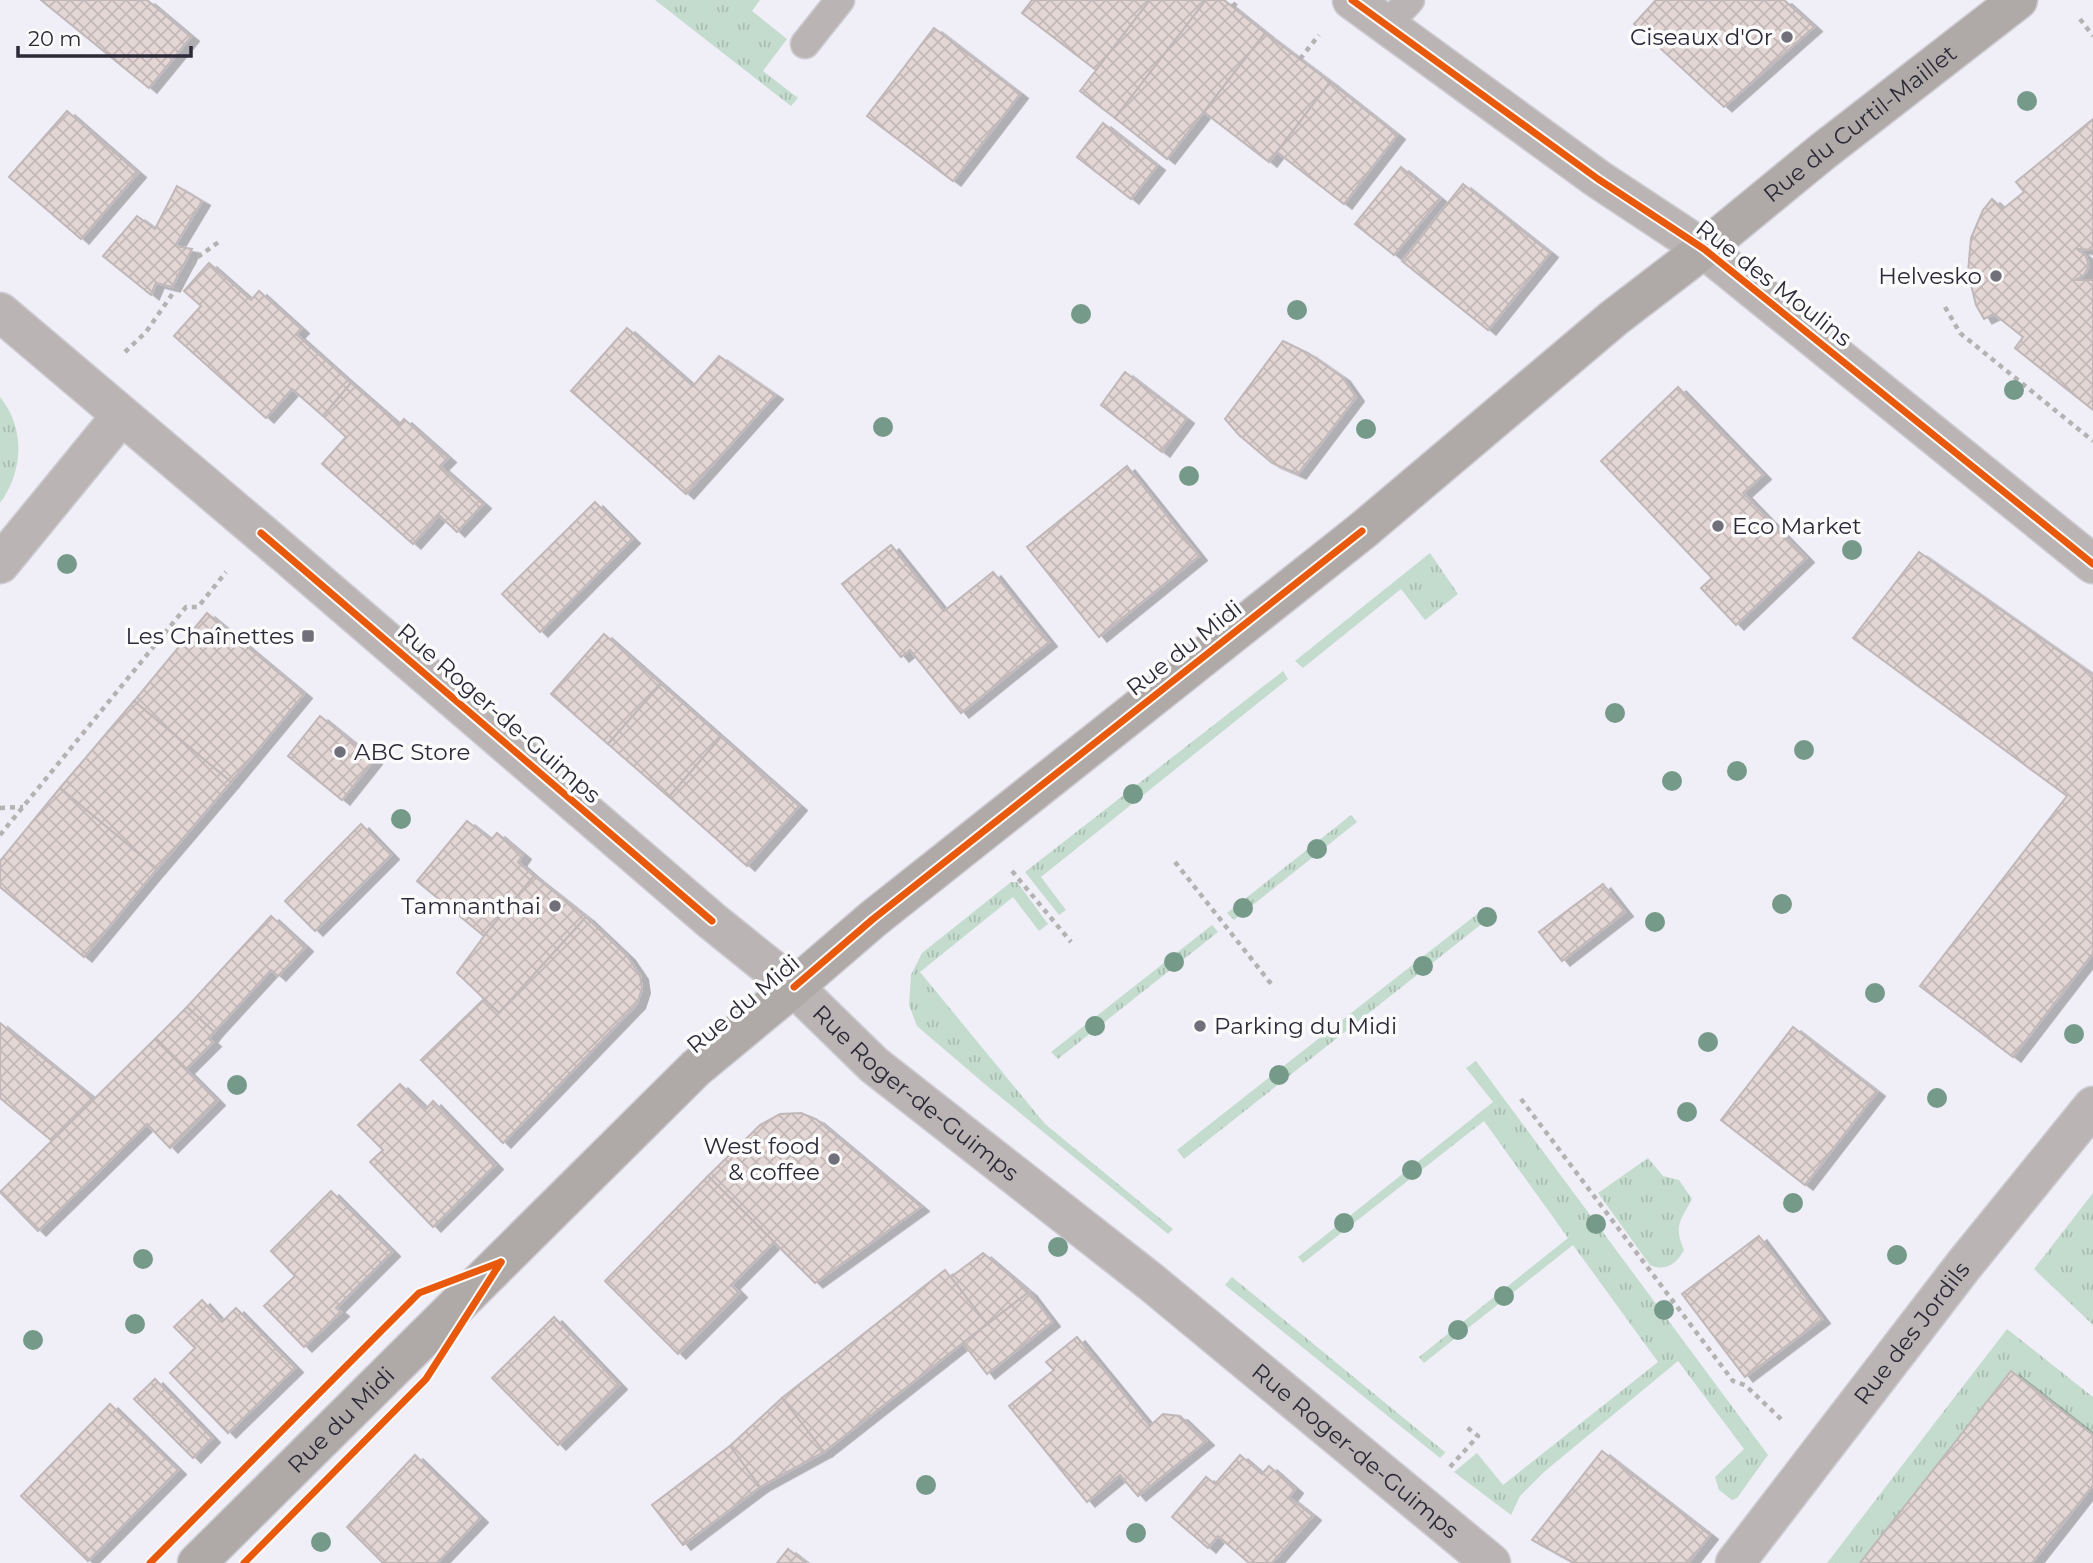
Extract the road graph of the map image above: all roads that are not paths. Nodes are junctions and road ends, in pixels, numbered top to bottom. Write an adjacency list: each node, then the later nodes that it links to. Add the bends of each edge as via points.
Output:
1 (841, 0): 5 (lane)
2 (1352, 0): 4 (street, Rue des Moulins)
3 (2018, 0): 6 (main road, Rue du Curtil-Maillet)
4 (1398, 12): 6 (street, Rue des Moulins, via 1598,179)
5 (805, 44)
6 (1704, 249): 10 (street, Rue des Moulins); 11 (main road, Rue du Midi, via 1606,325 1362,531 873,919)
7 (0, 312): 8 (street, Rue Roger-de-Guimps)
8 (121, 416): 9 (street); 11 (street, Rue Roger-de-Guimps)
9 (0, 564)
10 (2093, 564)
11 (794, 987): 13 (main road, Rue du Midi, via 696,1068); 14 (street, Rue Roger-de-Guimps, via 874,1065 1151,1282)
12 (2093, 1106): 15 (street, Rue des Jordils)
13 (197, 1563)
14 (1491, 1563)
15 (1735, 1563)

